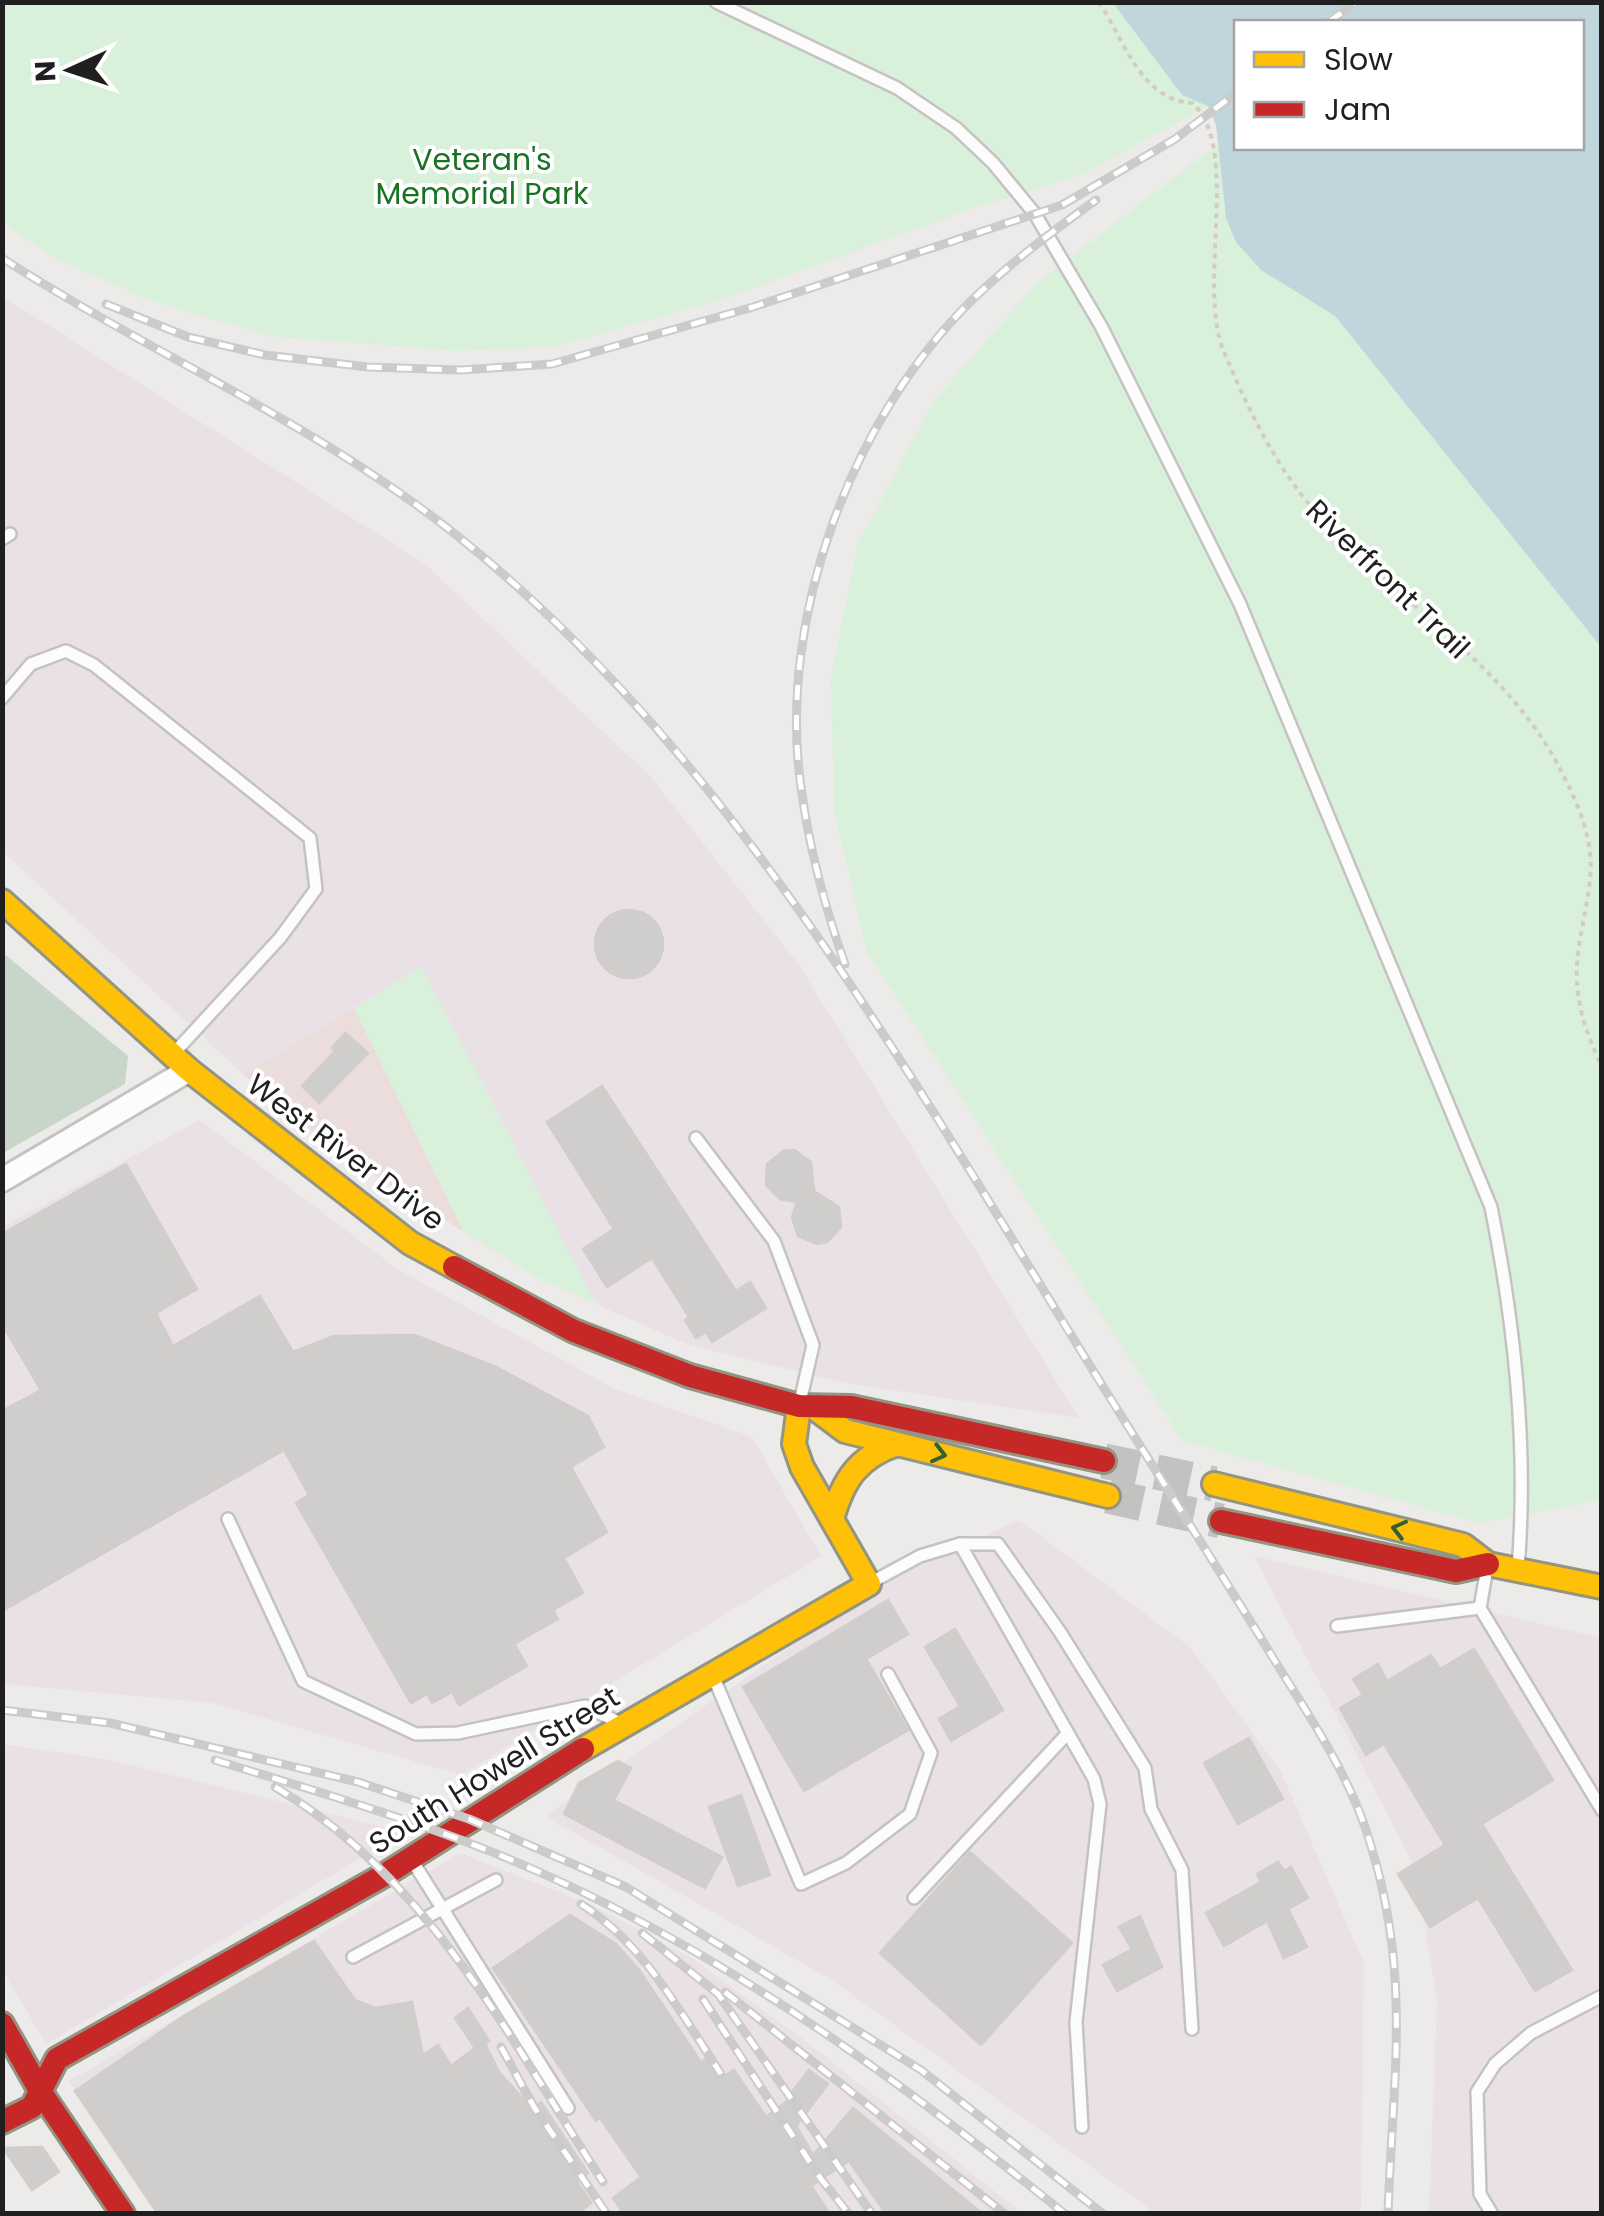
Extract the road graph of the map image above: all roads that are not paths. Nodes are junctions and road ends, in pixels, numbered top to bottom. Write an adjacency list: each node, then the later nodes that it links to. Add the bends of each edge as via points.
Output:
1 (716, 2): 17 (lane, via 897,88 956,128 1020,193 1101,326 1240,604 1491,1208 1510,1300 1522,1459)
2 (2, 698): 4 (lane, via 31,664 66,652 94,665 310,838 316,889)
3 (2, 901): 4 (main road, West River Drive)
4 (180, 1063): 6 (street); 7 (main road, West River Drive, via 410,1243 574,1332)
5 (696, 1138): 7 (lane, via 774,1241 813,1345)
6 (2, 1180)
7 (808, 1408): 8 (main road, West River Drive, via 845,1430); 9 (main road, West River Drive, via 851,1407); 13 (main road, via 794,1444)
8 (897, 1444): 11 (main road, West River Drive, one-way to 11); 13 (main road, via 871,1451 852,1468 841,1482)
9 (1104, 1461)
10 (1214, 1484): 16 (main road, one-way to 10, via 1464,1545)
11 (1108, 1496)
12 (228, 1519): 24 (lane, via 303,1681 318,1689 416,1734 458,1734 585,1706)
13 (832, 1520): 18 (main road)
14 (1221, 1520): 16 (main road, via 1456,1572)
15 (960, 1544): 18 (lane); 25 (lane); 34 (lane, via 998,1544 1144,1768 1151,1809 1182,1870)
16 (1488, 1564): 17 (main road); 20 (lane)
17 (1518, 1571): 19 (main road)
18 (868, 1584): 22 (main road, South Howell Street)
19 (1602, 1587)
20 (1480, 1608): 21 (lane); 26 (lane)
21 (1337, 1626)
22 (712, 1672): 23 (lane, via 801,1884 846,1863 910,1814 931,1754); 24 (main road, South Howell Street)
23 (888, 1674)
24 (622, 1724): 27 (main road, South Howell Street)
25 (1067, 1734): 29 (lane); 38 (lane, via 1100,1804 1076,2022)
26 (1602, 1810)
27 (410, 1859): 30 (lane); 35 (main road, South Howell Street, via 57,2059)
28 (496, 1880): 30 (lane)
29 (914, 1898)
30 (442, 1908): 31 (lane); 36 (lane)
31 (352, 1957)
32 (1602, 1996): 40 (lane, via 1531,2033 1495,2064 1476,2092 1480,2194)
33 (2, 2024): 35 (main road)
34 (1192, 2029)
35 (42, 2094): 37 (main road, South Howell Street, via 25,2115); 39 (main road)
36 (568, 2108)
37 (2, 2122)
38 (1082, 2127)
39 (124, 2214)
40 (1492, 2214)

